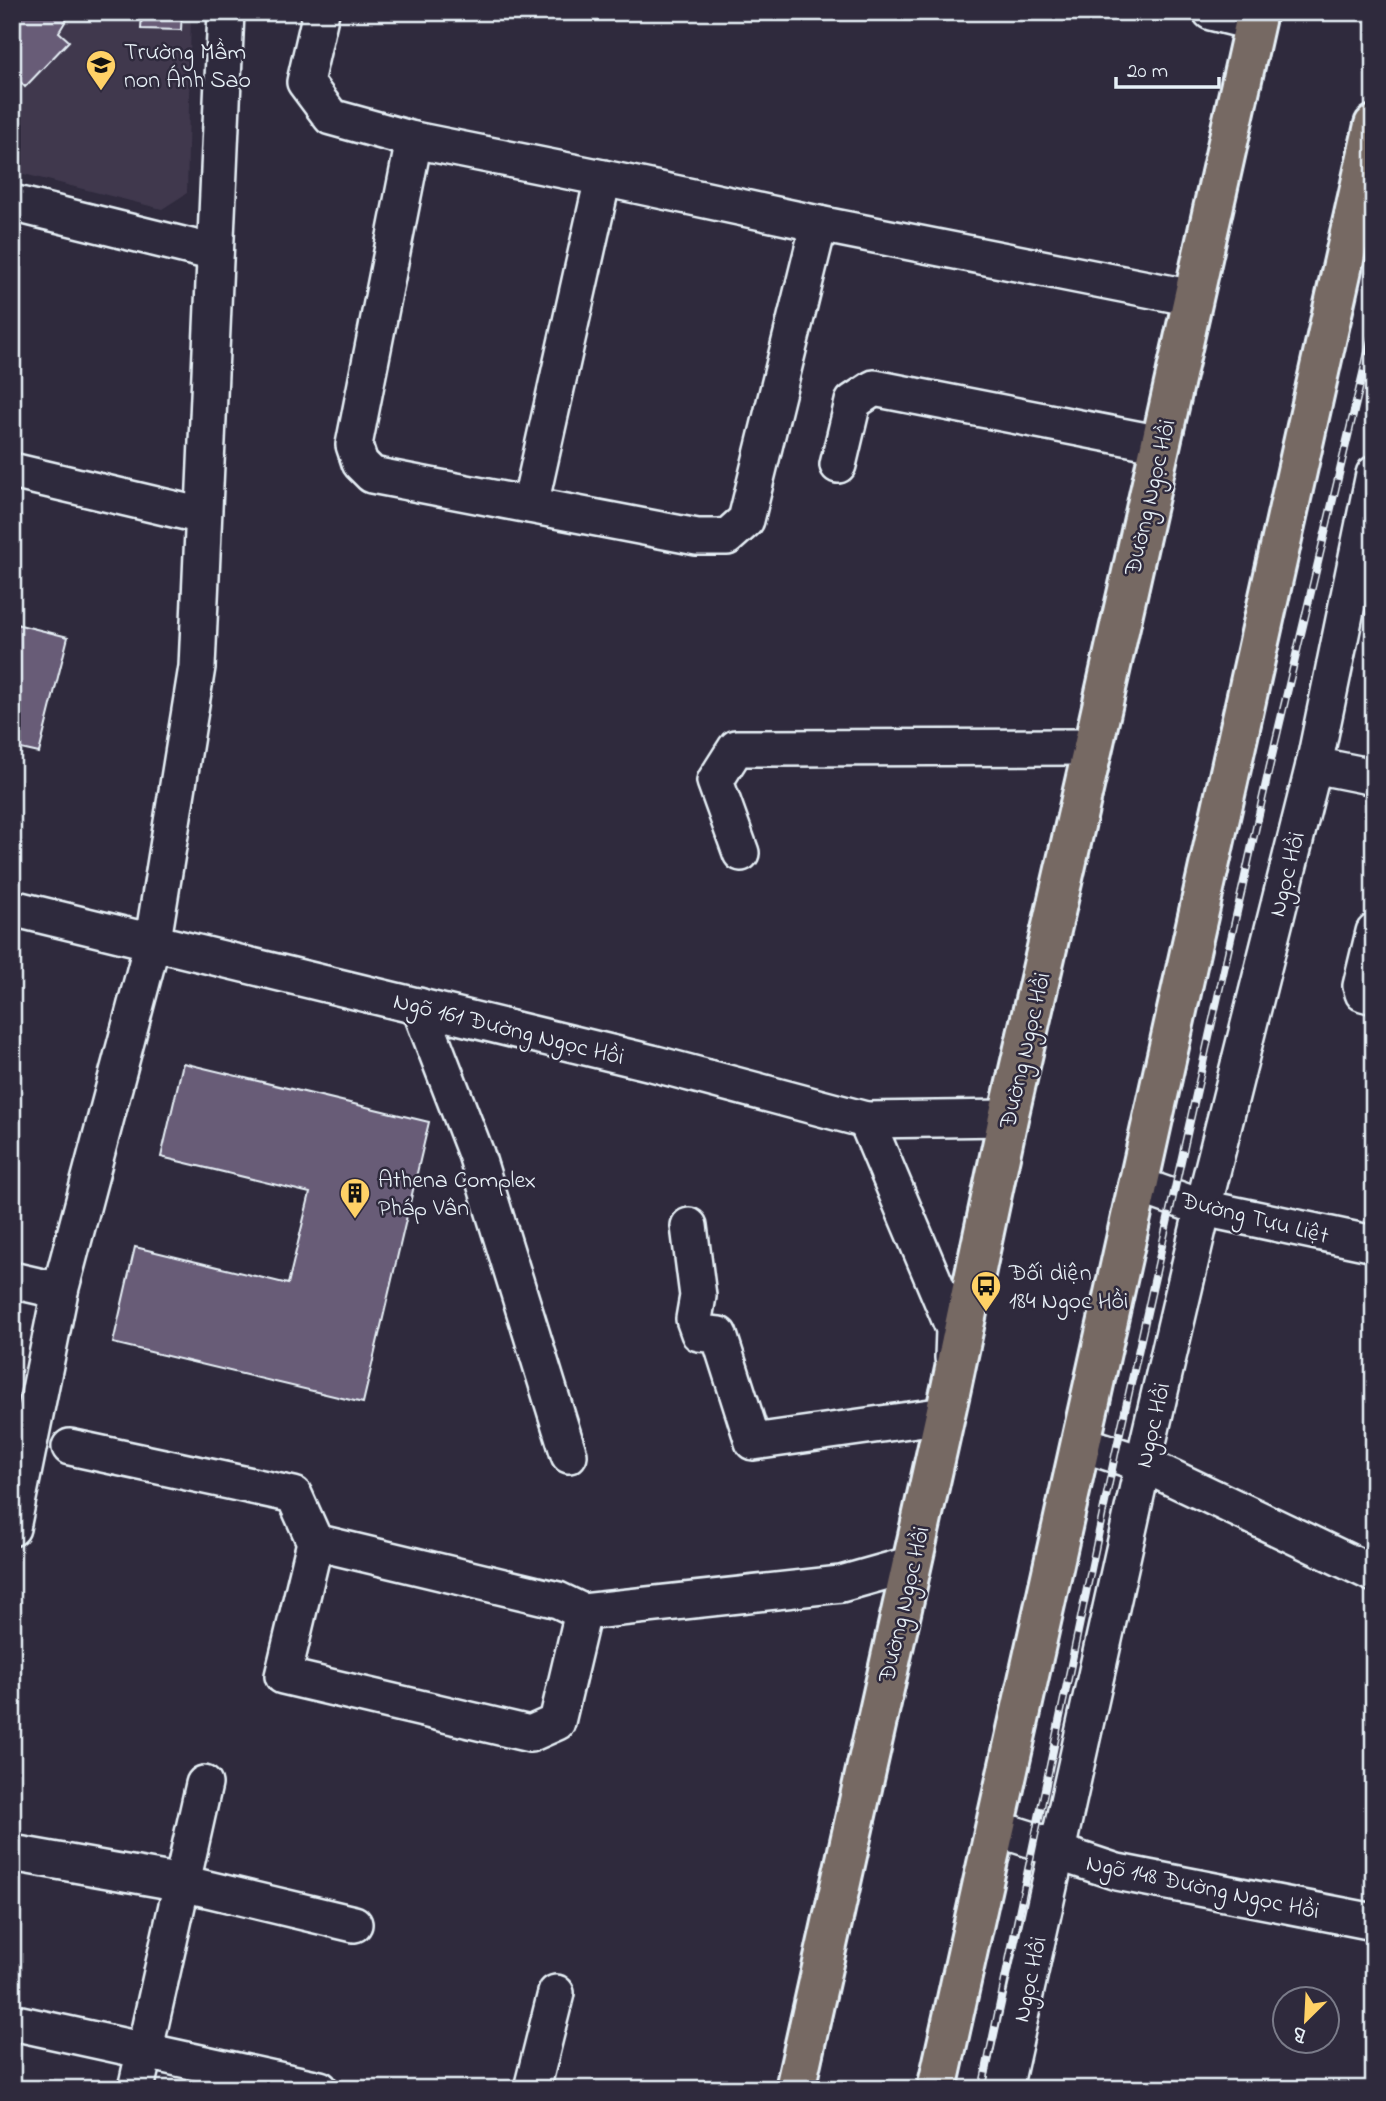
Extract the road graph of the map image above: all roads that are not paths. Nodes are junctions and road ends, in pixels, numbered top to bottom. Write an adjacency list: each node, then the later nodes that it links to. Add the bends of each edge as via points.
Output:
1 (226, 12): 10 (street)
2 (321, 12): 6 (street, via 305,82 331,117)
3 (1211, 12): 4 (street)
4 (1256, 17): 11 (highway, Đường Ngọc Hồi)
5 (1374, 125): 29 (highway)
6 (414, 140): 7 (street); 16 (street, via 354,445 360,463 372,475)
7 (603, 178): 9 (street); 16 (street)
8 (12, 203): 10 (street)
9 (819, 224): 11 (street); 16 (street, via 746,520 727,537 697,537)
10 (215, 253): 17 (street)
11 (1194, 298): 12 (highway, Đường Ngọc Hồi)
12 (1161, 444): 13 (street, via 874,388 853,402); 18 (highway, Đường Ngọc Hồi)
13 (838, 464)
14 (12, 471): 17 (street)
15 (1374, 474): 19 (street, Ngọc Hồi)
16 (530, 505)
17 (203, 516): 24 (street, via 197,667)
18 (1093, 747): 21 (street, via 736,748 715,781); 27 (highway, Đường Ngọc Hồi)
19 (1314, 765): 20 (street); 30 (street, Ngọc Hồi)
20 (1374, 777)
21 (741, 853)
22 (12, 908): 24 (street, Ngõ 161 Đường Ngọc Hồi)
23 (1374, 932): 25 (street, via 1361,986 1363,993)
24 (153, 940): 26 (street, Ngõ 161 Đường Ngọc Hồi); 34 (street)
25 (1374, 996)
26 (419, 1006): 28 (street, Ngõ 161 Đường Ngọc Hồi); 38 (street, via 476,1154)
27 (1008, 1118): 28 (street, Ngõ 161 Đường Ngọc Hồi); 35 (highway, Đường Ngọc Hồi)
28 (866, 1119): 35 (street, via 954,1329)
29 (1138, 1185): 30 (street, Đường Tựu Liệt); 36 (highway)
30 (1203, 1208): 32 (street, Đường Tựu Liệt); 39 (street, Ngọc Hồi)
31 (689, 1226): 35 (street, via 698,1296 694,1319 699,1333 719,1335 753,1441)
32 (1374, 1244)
33 (12, 1280): 34 (street)
34 (60, 1291): 40 (street)
35 (948, 1402): 42 (highway, Đường Ngọc Hồi)
36 (1080, 1443): 39 (street); 46 (highway)
37 (70, 1447): 41 (street, via 294,1496)
38 (569, 1455)
39 (1143, 1464): 43 (street); 47 (street, Ngọc Hồi)
40 (12, 1528)
41 (315, 1542): 44 (street, via 558,1600); 44 (street, via 283,1676 530,1734 558,1722)
42 (912, 1564): 44 (street, via 841,1584); 58 (highway, Đường Ngọc Hồi)
43 (1374, 1574)
44 (583, 1612)
45 (204, 1784): 49 (street)
46 (995, 1828): 47 (street, Ngõ 148 Đường Ngọc Hồi); 59 (highway)
47 (1056, 1852): 50 (street, Ngõ 148 Đường Ngọc Hồi, via 1117,1872); 60 (street, Ngọc Hồi)
48 (12, 1853): 49 (street)
49 (182, 1883): 51 (street); 54 (street)
50 (1374, 1922)
51 (354, 1924)
52 (556, 1993): 57 (street)
53 (12, 2022): 54 (street)
54 (144, 2052): 55 (street); 56 (street)
55 (136, 2089)
56 (320, 2089)
57 (532, 2089)
58 (795, 2089)
59 (937, 2089)
60 (1004, 2089)

